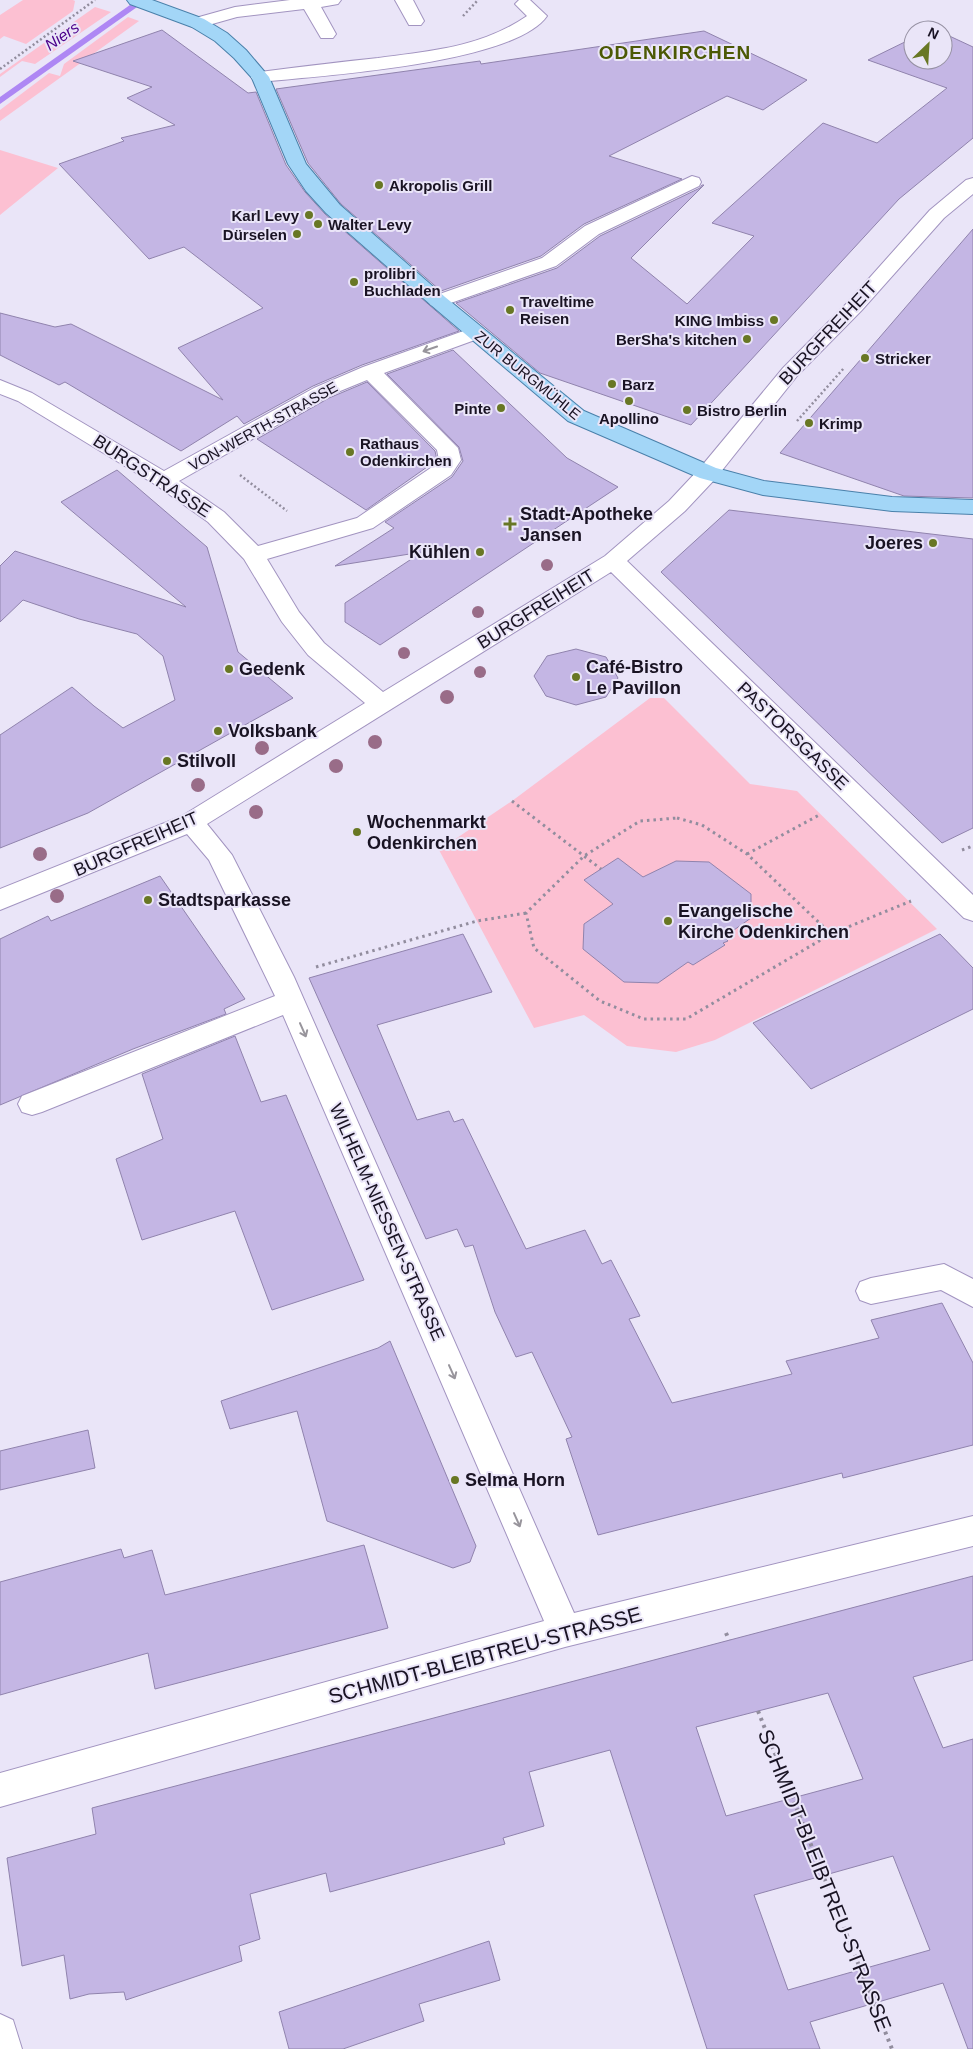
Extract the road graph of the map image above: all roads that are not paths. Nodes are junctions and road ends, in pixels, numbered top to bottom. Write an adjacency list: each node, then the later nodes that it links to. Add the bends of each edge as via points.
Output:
1 (332, 0): 4 (street)
2 (404, 0): 6 (street)
3 (145, 3): 7 (main road, ZUR BURGMÜHLE)
4 (310, 3): 7 (street, via 235,12); 8 (street)
5 (524, 4): 9 (street, via 538,16 521,29 487,45 453,53)
6 (415, 21)
7 (198, 23): 9 (main road, ZUR BURGMÜHLE, via 230,45)
8 (327, 34)
9 (260, 78): 12 (main road, ZUR BURGMÜHLE, via 298,164 313,187 333,209)
10 (692, 182): 12 (street, via 592,230 549,262)
11 (973, 184): 16 (street, BURGFREIHEIT, via 937,214 855,306 790,372)
12 (438, 301): 13 (main road, ZUR BURGMÜHLE)
13 (476, 333): 14 (street, VON-WERTH-STRASSE, one-way to 14); 16 (main road, ZUR BURGMÜHLE, via 576,416)
14 (370, 371): 17 (street, VON-WERTH-STRASSE, via 321,392); 19 (street, via 447,448 450,460 443,470)
15 (0, 386): 17 (street, BURGSTRASSE, via 26,397)
16 (708, 473): 20 (main road, ZUR BURGMÜHLE, via 763,488 824,496); 22 (street, BURGFREIHEIT, via 677,506)
17 (164, 480): 21 (street, BURGSTRASSE, via 216,517)
18 (368, 498): 19 (street)
19 (391, 505): 21 (street, via 365,523)
20 (973, 507)
21 (253, 555): 23 (street, BURGSTRASSE, via 290,616 316,649)
22 (613, 561): 23 (street, BURGFREIHEIT); 26 (street, PASTORSGASSE)
23 (381, 704): 24 (street, BURGFREIHEIT)
24 (191, 822): 25 (street, BURGFREIHEIT); 27 (street, WILHELM-NIESSEN-STRASSE, via 219,855)
25 (0, 900)
26 (973, 911)
27 (285, 989): 28 (street); 32 (street, WILHELM-NIESSEN-STRASSE, one-way to 32)
28 (32, 1104)
29 (871, 1292): 30 (street, via 944,1277)
30 (973, 1294)
31 (973, 1531): 32 (street, SCHMIDT-BLEIBTREU-STRASSE)
32 (565, 1631): 33 (street, SCHMIDT-BLEIBTREU-STRASSE)
33 (0, 1790)
34 (0, 2033): 35 (street)
35 (2, 2049)

